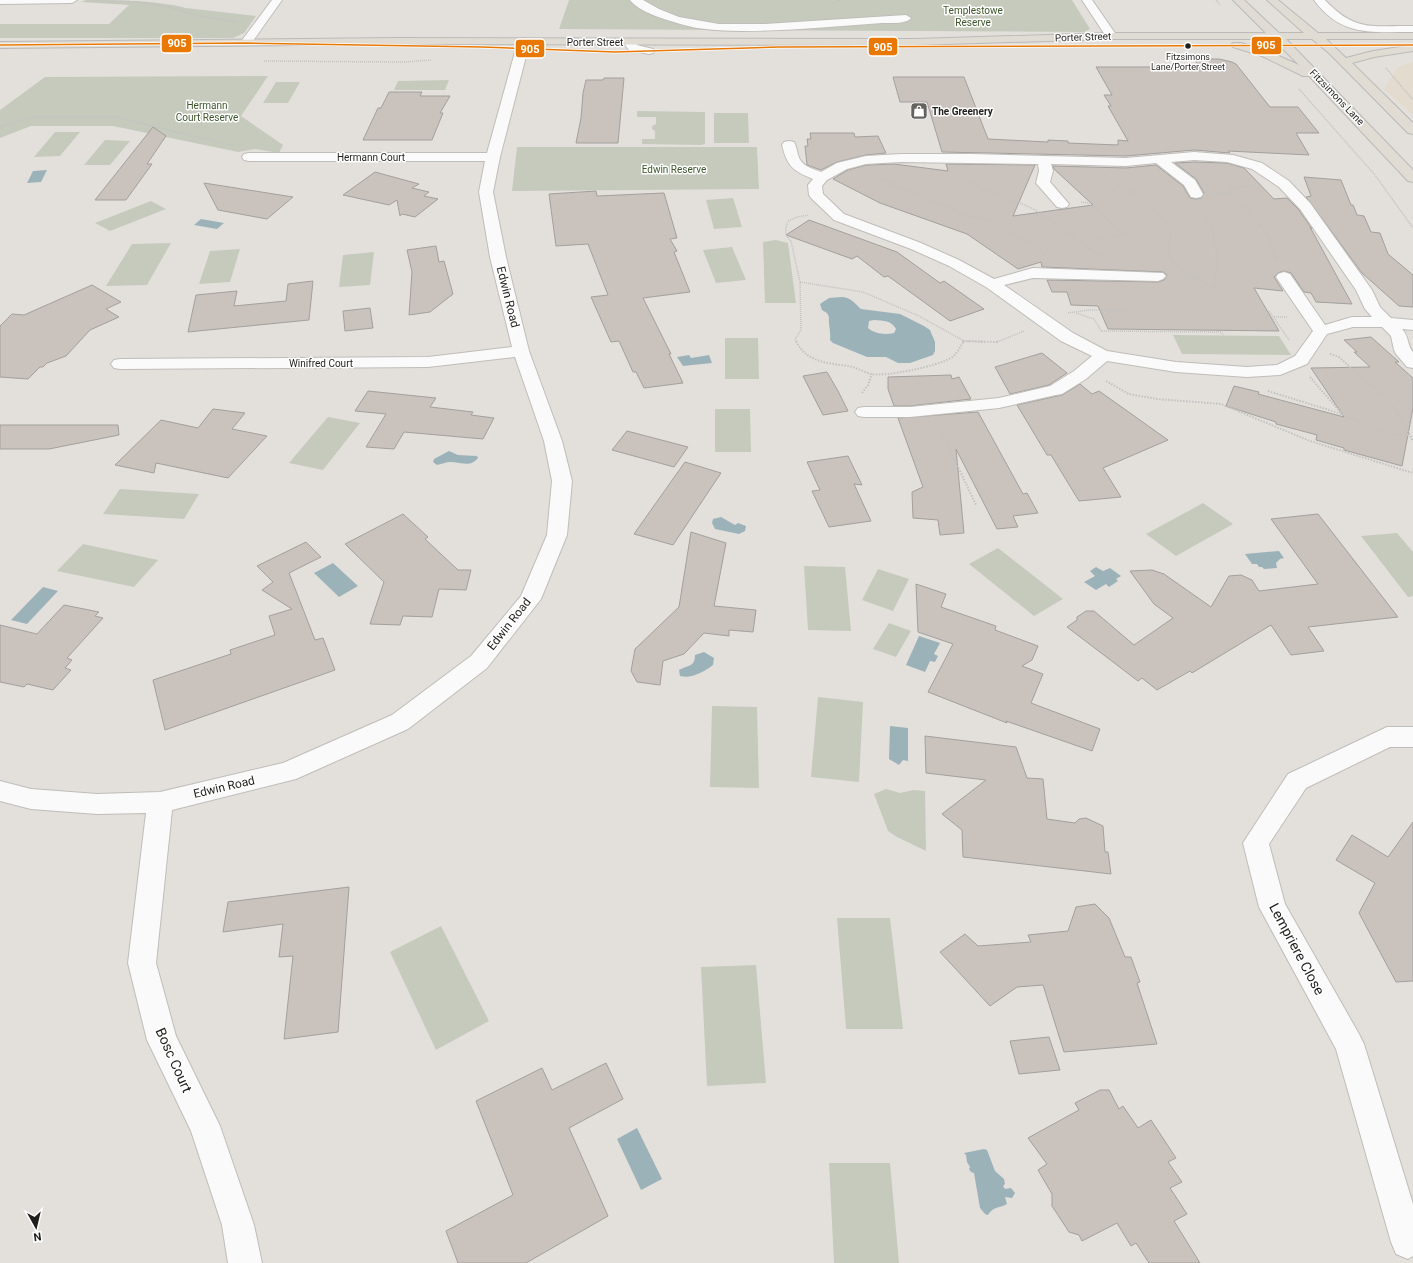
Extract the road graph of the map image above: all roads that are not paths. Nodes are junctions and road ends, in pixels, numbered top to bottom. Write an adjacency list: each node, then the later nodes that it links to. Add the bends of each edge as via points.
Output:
1 (72, 0): 8 (street)
2 (277, 0): 18 (street)
3 (635, 0): 9 (street, via 665,17 722,27 764,27)
4 (1087, 0): 14 (street)
5 (1238, 0): 10 (main road, Fitzsimons Lane)
6 (1272, 0): 13 (main road)
7 (1319, 0): 11 (street, via 1342,22 1354,26)
8 (0, 1)
9 (906, 18)
10 (1250, 23): 12 (main road, via 1221,30); 15 (main road, Fitzsimons Lane)
11 (1413, 28)
12 (1154, 35): 14 (main road, Porter Street); 15 (main road, Porter Street)
13 (1314, 35): 15 (main road, Porter Street); 16 (main road, Porter Street); 24 (main road)
14 (1111, 36): 17 (main road, Porter Street, via 921,42)
15 (1276, 36): 23 (main road, Fitzsimons Lane)
16 (1413, 36)
17 (633, 42): 21 (main road, Porter Street); 26 (street, Porter Street, via 633,48)
18 (246, 43): 20 (main road, Porter Street); 21 (main road, Porter Street)
19 (1413, 44): 24 (main road, Porter Street)
20 (4, 45)
21 (523, 45): 26 (main road, Porter Street, via 571,51); 32 (street, Edwin Road)
22 (1237, 45): 23 (main road, Porter Street); 26 (main road, Porter Street, via 772,47); 28 (main road, via 1266,54)
23 (1286, 45): 24 (main road, Porter Street); 28 (main road, Fitzsimons Lane)
24 (1326, 45): 27 (main road)
25 (1413, 48): 27 (main road, via 1373,54)
26 (649, 51)
27 (1344, 62): 29 (main road)
28 (1320, 80): 36 (main road, Fitzsimons Lane)
29 (1413, 130)
30 (789, 145): 35 (street, via 792,159 799,168)
31 (249, 157): 32 (street, Hermann Court)
32 (493, 157): 45 (street, Edwin Road, via 486,192 498,257)
33 (1160, 160): 34 (street); 37 (street, via 1190,183); 42 (street, via 1194,156 1228,158 1257,166 1284,184 1305,206 1364,290 1373,309)
34 (1044, 161): 35 (street, via 901,158 842,166); 38 (street, via 1046,171 1043,183)
35 (822, 177): 41 (street, via 815,185 816,195 839,217 954,263)
36 (1413, 178)
37 (1196, 194)
38 (1062, 204)
39 (1158, 276): 41 (street, via 1033,273)
40 (1284, 277): 44 (street)
41 (992, 284): 46 (street, via 1067,337)
42 (1386, 322): 43 (street); 44 (street, via 1352,322); 47 (street, via 1399,335 1402,350)
43 (1413, 326)
44 (1321, 330): 46 (street, via 1301,360 1280,370 1247,372 1176,367)
45 (521, 351): 48 (street, Winifred Court, via 428,362); 52 (street, Edwin Road, via 553,441 562,481 557,535 530,599 479,662 400,722 287,772)
46 (1103, 355): 49 (street, via 1080,375 1056,390 999,403 910,412)
47 (1413, 363)
48 (120, 364)
49 (864, 412)
50 (1413, 737): 53 (street, Lempriere Close, via 1387,737 1297,781 1256,843 1272,908 1349,1044)
51 (0, 791): 52 (street, Edwin Road, via 31,799 97,804)
52 (160, 802): 54 (street, Bosc Court, via 142,963 162,1040 205,1126 238,1225)
53 (1408, 1242)
54 (245, 1263)

